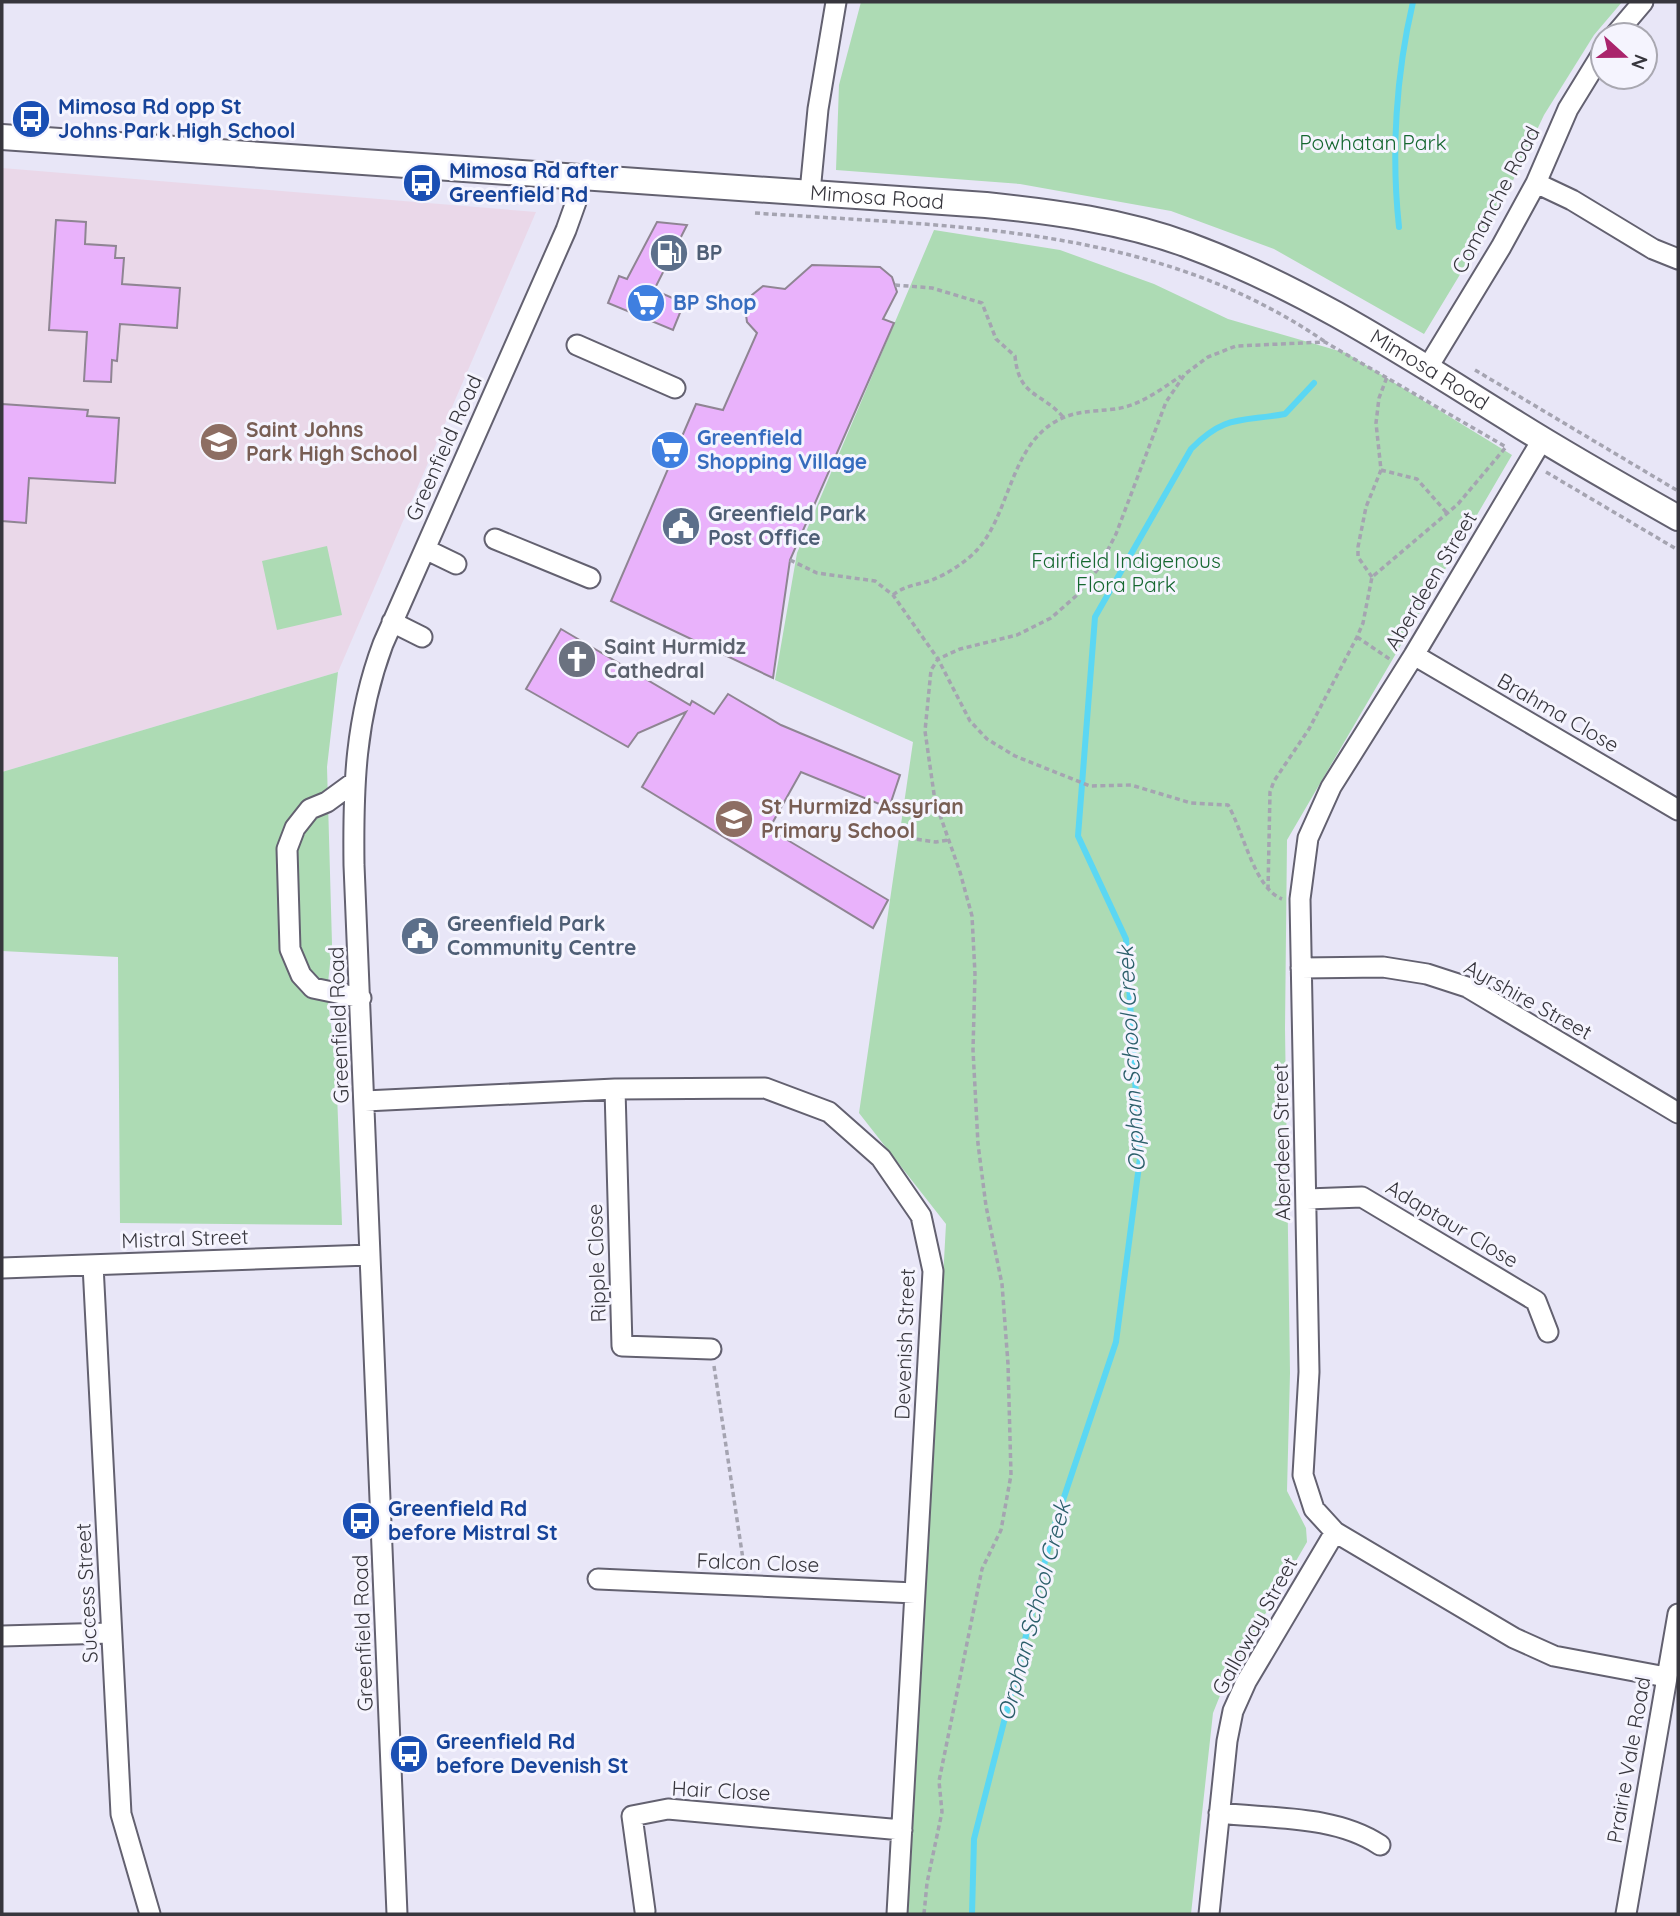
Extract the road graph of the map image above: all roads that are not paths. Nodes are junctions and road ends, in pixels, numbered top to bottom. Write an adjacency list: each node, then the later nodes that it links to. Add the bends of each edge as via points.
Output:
1 (836, 2): 8 (street)
2 (1643, 2): 3 (street)
3 (1627, 21)
4 (1589, 75): 7 (street, Comanche Road, via 1568,109)
5 (2, 136): 6 (main road, Mimosa Road)
6 (580, 177): 8 (main road, Mimosa Road); 16 (street, Greenfield Road, via 566,230)
7 (1536, 183): 9 (street); 11 (street, Comanche Road)
8 (810, 192): 11 (main road, Mimosa Road, via 1047,211 1124,226 1186,244 1271,280)
9 (1678, 259)
10 (577, 345): 12 (street)
11 (1427, 367): 13 (main road, Mimosa Road)
12 (675, 388)
13 (1542, 440): 14 (main road, Mimosa Road); 21 (street, Aberdeen Street)
14 (1678, 518)
15 (495, 539): 18 (street)
16 (425, 549): 17 (street); 19 (street, Greenfield Road)
17 (456, 564)
18 (590, 578)
19 (392, 622): 20 (street); 22 (street, Greenfield Road, via 372,675)
20 (422, 637)
21 (1409, 662): 23 (street, Brahma Close); 24 (street, Aberdeen Street, via 1331,787 1308,838 1300,900)
22 (353, 783): 25 (street, Greenfield Road); 25 (street, via 310,809 295,828 287,849 290,949 301,975 313,988)
23 (1678, 810)
24 (1301, 968): 28 (street, Ayrshire Street, via 1383,967 1467,987); 29 (street, Aberdeen Street)
25 (361, 998): 27 (street, Greenfield Road)
26 (615, 1089): 27 (street, Devenish Street); 34 (street, Ripple Close, via 622,1346); 37 (street, Devenish Street, via 765,1088 829,1112 881,1158 921,1216 933,1272)
27 (365, 1101): 30 (street, Greenfield Road)
28 (1678, 1113)
29 (1307, 1199): 33 (street, Adaptaur Close, via 1362,1197 1536,1301); 35 (street, Aberdeen Street, via 1309,1372 1303,1475 1314,1509)
30 (370, 1255): 31 (street, Mistral Street); 47 (street, Greenfield Road)
31 (93, 1265): 32 (street, Mistral Street); 39 (street, Success Street)
32 (2, 1268)
33 (1548, 1332)
34 (711, 1349)
35 (1335, 1532): 41 (street, Aberdeen Street, via 1544,1652); 42 (street, Galloway Street, via 1239,1694 1229,1726)
36 (598, 1579): 37 (street, Falcon Close)
37 (915, 1593): 43 (street, Devenish Street)
38 (1678, 1614): 41 (street, Prairie Vale Road)
39 (111, 1633): 40 (street); 46 (street, Success Street, via 121,1814)
40 (2, 1636)
41 (1666, 1676): 50 (street, Prairie Vale Road)
42 (1219, 1814): 44 (street, via 1343,1826); 49 (street, Galloway Street)
43 (902, 1830): 45 (street, Hair Close, via 668,1809 632,1816); 48 (street, Devenish Street)
44 (1380, 1845)
45 (645, 1911)
46 (150, 1914)
47 (397, 1914)
48 (897, 1914)
49 (1209, 1914)
50 (1626, 1914)

